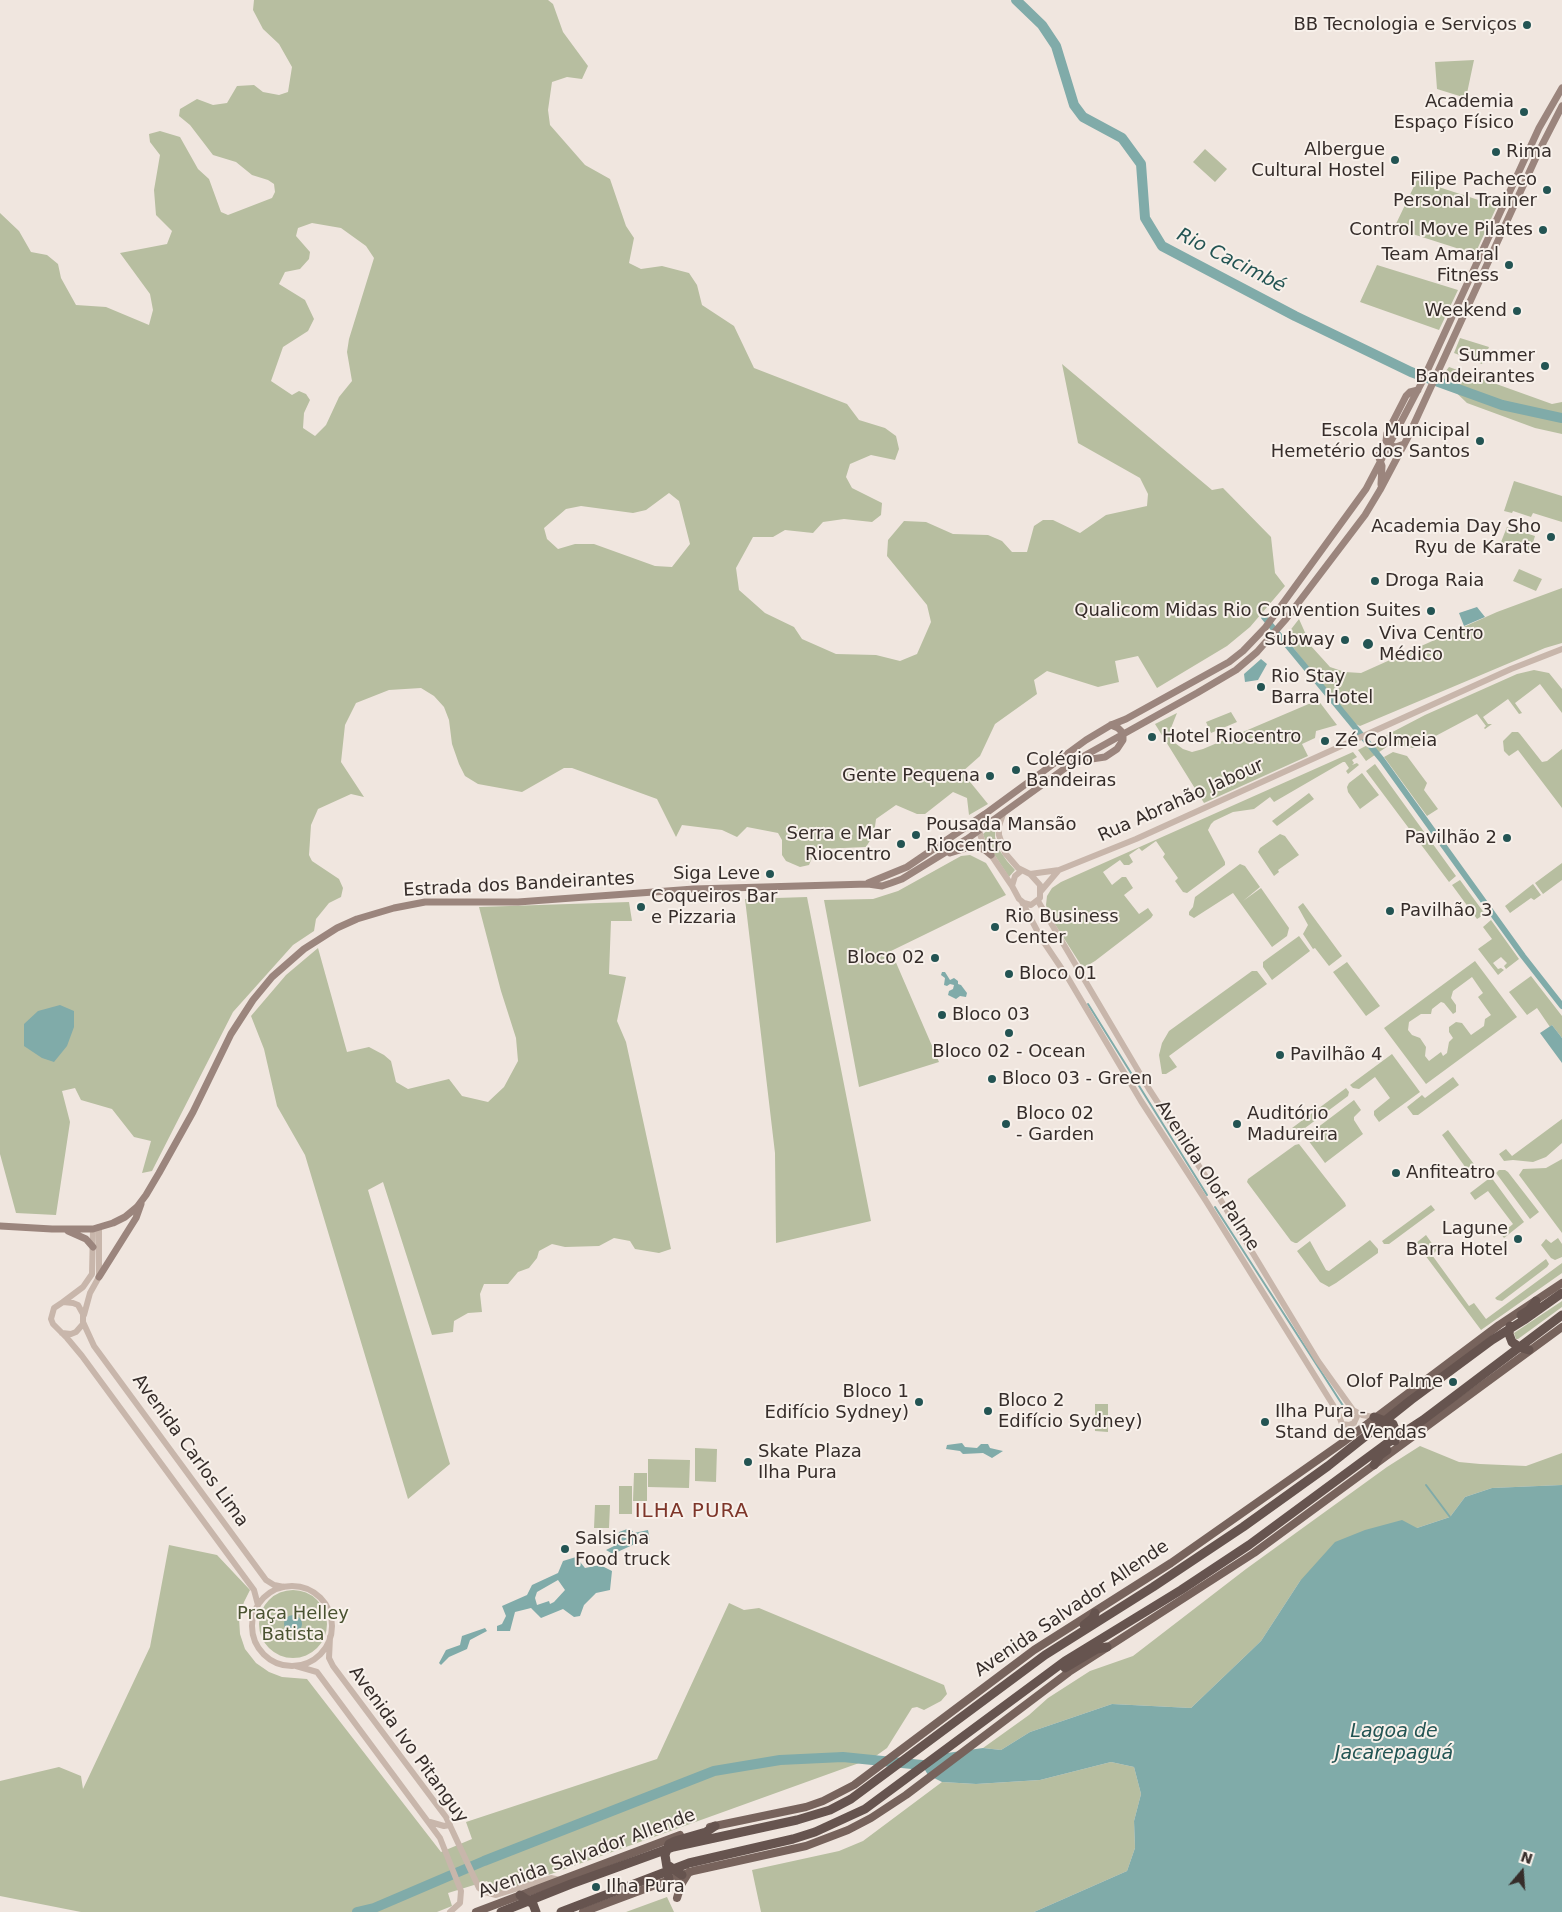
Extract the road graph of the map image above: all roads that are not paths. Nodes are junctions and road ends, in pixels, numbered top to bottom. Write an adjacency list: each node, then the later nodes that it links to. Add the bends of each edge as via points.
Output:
1 (1562, 88): 4 (main road, via 1539,128 1418,390 1406,396 1386,433)
2 (1562, 106): 3 (main road, Estrada dos Bandeirantes)
3 (1404, 444): 4 (main road); 6 (main road, Estrada dos Bandeirantes)
4 (1386, 446): 5 (main road, Estrada dos Bandeirantes); 6 (main road)
5 (1379, 458): 7 (main road, via 1383,472); 9 (main road, Estrada dos Bandeirantes, via 1366,489 1277,614 1243,651)
6 (1389, 475): 7 (main road, Estrada dos Bandeirantes)
7 (1380, 490): 10 (main road, Estrada dos Bandeirantes, via 1354,531 1257,652 1236,670)
8 (1562, 649): 17 (street, Rua Abrahão Jabour)
9 (1111, 725): 10 (main road); 12 (main road, Estrada dos Bandeirantes, via 1069,751)
10 (1123, 733): 11 (main road, Estrada dos Bandeirantes); 11 (main road, via 1121,744 1113,754)
11 (1075, 761): 13 (main road, Estrada dos Bandeirantes)
12 (985, 814): 14 (street); 20 (main road, Estrada dos Bandeirantes, via 907,867)
13 (1002, 814): 14 (main road, Estrada dos Bandeirantes); 18 (street, via 998,835 1005,853)
14 (979, 831): 15 (street); 16 (main road, Estrada dos Bandeirantes)
15 (991, 855): 16 (main road, via 973,846); 21 (street)
16 (938, 858): 20 (main road, Estrada dos Bandeirantes, via 902,879 882,886)
17 (1059, 870): 19 (street, Rua Abrahão Jabour); 22 (street, Rua Abrahão Jabour)
18 (1021, 871): 19 (street); 21 (street, via 1015,876)
19 (1030, 874): 22 (street)
20 (868, 884): 25 (main road, Estrada dos Bandeirantes, via 694,889 518,902 425,902 357,919 297,954 253,1000)
21 (1012, 886): 24 (street)
22 (1041, 891): 23 (street)
23 (1038, 901): 24 (street, via 1030,905); 42 (street, Avenida Olof Palme, via 1149,1089 1318,1361)
24 (1022, 902): 45 (street, Avenida Olof Palme, via 1041,938)
25 (141, 1201): 27 (main road, Estrada dos Bandeirantes, via 125,1216); 30 (main road, via 136,1218)
26 (0, 1226): 28 (main road, Estrada dos Bandeirantes)
27 (96, 1228): 28 (main road, Estrada dos Bandeirantes); 29 (street, Avenida Carlos Lima); 30 (street)
28 (66, 1230): 29 (main road, via 86,1239)
29 (93, 1247): 34 (street, Avenida Carlos Lima, via 92,1274)
30 (99, 1277): 36 (street, via 90,1293)
31 (1562, 1283): 33 (main road, Avenida Salvador Allende)
32 (1562, 1293): 38 (highway, Avenida Salvador Allende)
33 (1536, 1300): 38 (highway, via 1529,1310 1514,1320); 43 (main road, Avenida Salvador Allende)
34 (63, 1302): 36 (street, Avenida Carlos Lima, via 78,1305); 39 (street, Avenida Carlos Lima, via 54,1308 51,1319)
35 (1562, 1315): 40 (highway)
36 (84, 1319): 39 (street, via 76,1332); 49 (street, Avenida Carlos Lima, via 94,1346 266,1580)
37 (1562, 1327): 41 (main road)
38 (1509, 1330): 40 (highway, via 1511,1340); 44 (highway, Avenida Salvador Allende)
39 (62, 1333): 50 (street, Avenida Carlos Lima, via 254,1590)
40 (1519, 1347): 41 (highway); 46 (highway)
41 (1530, 1350): 48 (main road)
42 (1358, 1414): 43 (street); 45 (street, via 1354,1423)
43 (1374, 1417): 44 (highway); 47 (main road, Avenida Salvador Allende)
44 (1385, 1420): 46 (highway, via 1393,1424); 56 (highway, Avenida Salvador Allende, via 1243,1527 1046,1655)
45 (1342, 1424): 47 (street, Avenida Olof Palme)
46 (1395, 1438): 48 (highway, via 1391,1448 1380,1455); 55 (highway, via 1248,1545)
47 (1342, 1443): 51 (main road, Avenida Salvador Allende)
48 (1374, 1465): 53 (main road, via 1254,1553)
49 (284, 1587): 50 (street, via 273,1590); 52 (street, via 310,1590 324,1601 332,1627)
50 (258, 1604): 54 (street, via 252,1626 258,1647 274,1662)
51 (1095, 1613): 56 (highway, via 1093,1618 983,1697); 59 (main road, Avenida Salvador Allende, via 1034,1650 854,1785 806,1807)
52 (330, 1637): 54 (street, via 321,1653); 58 (street, Avenida Ivo Pitanguy, via 329,1658 333,1666)
53 (1107, 1647): 55 (highway, via 1097,1649); 62 (main road, via 906,1795 863,1822 806,1846)
54 (296, 1666): 57 (street, Avenida Ivo Pitanguy, via 317,1672)
55 (1030, 1686): 62 (highway, via 865,1809 815,1832 711,1856)
56 (981, 1702): 60 (highway, Avenida Salvador Allende, via 870,1787 830,1810)
57 (430, 1822): 58 (street); 67 (street, Avenida Ivo Pitanguy, via 444,1846 461,1891 460,1903)
58 (450, 1825): 63 (street, Avenida Ivo Pitanguy, via 477,1885 485,1892 496,1895 551,1878)
59 (714, 1826): 60 (highway, via 704,1833 671,1842); 63 (main road, Avenida Salvador Allende, via 671,1838)
60 (665, 1850): 61 (highway, Avenida Salvador Allende); 62 (highway, via 666,1862)
61 (653, 1854): 62 (highway); 66 (highway, Avenida Salvador Allende)
62 (674, 1874): 65 (main road, via 684,1881); 71 (highway); 72 (main road)
63 (560, 1880): 64 (main road, Avenida Salvador Allende)
64 (520, 1895): 66 (highway); 68 (main road, Avenida Salvador Allende)
65 (677, 1898)
66 (530, 1900): 69 (highway, Avenida Salvador Allende); 70 (highway)
67 (450, 1912)
68 (476, 1912)
69 (501, 1912)
70 (536, 1912)
71 (561, 1912)
72 (583, 1912)

